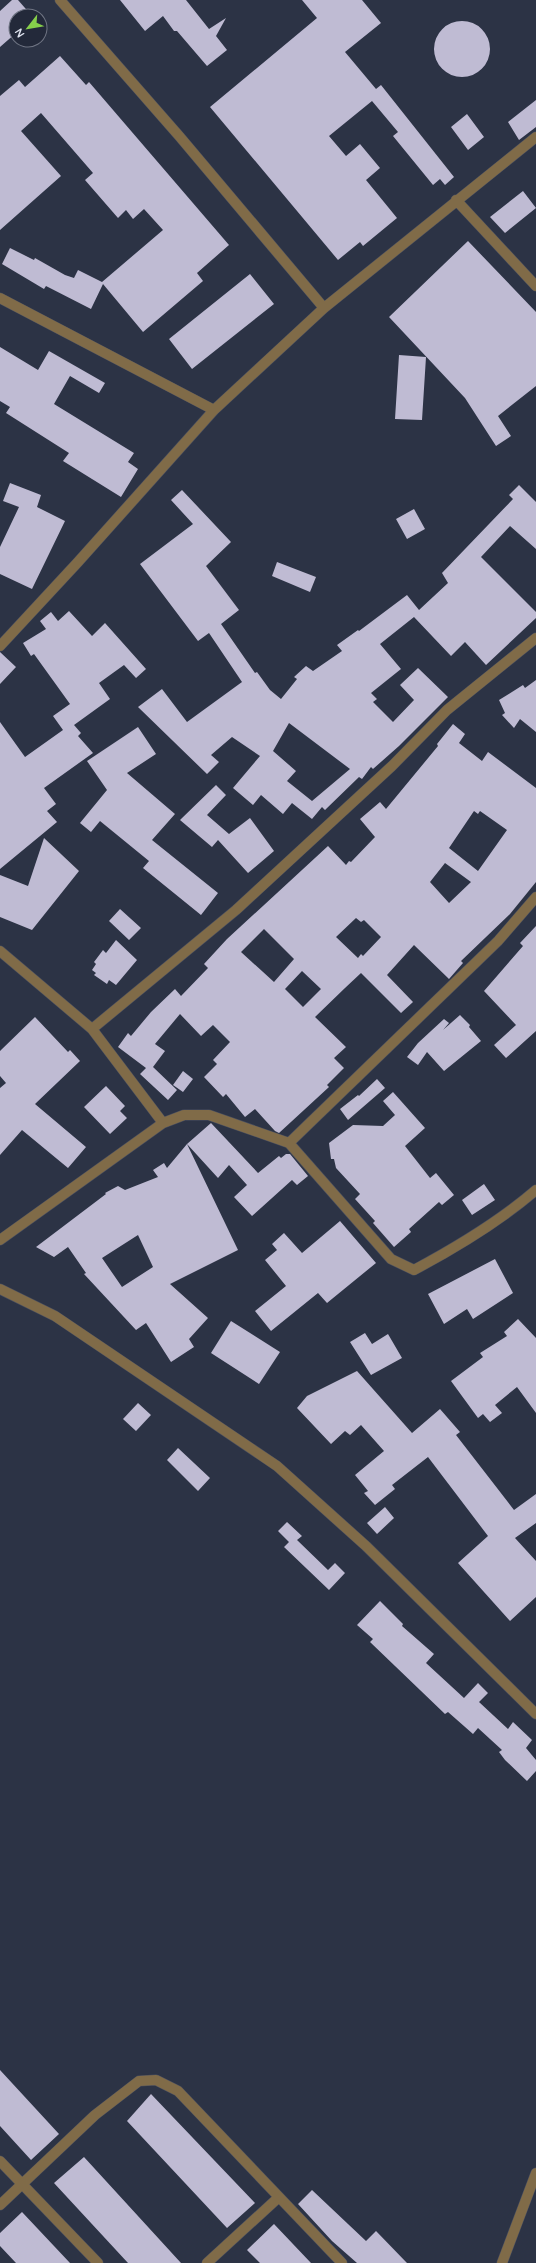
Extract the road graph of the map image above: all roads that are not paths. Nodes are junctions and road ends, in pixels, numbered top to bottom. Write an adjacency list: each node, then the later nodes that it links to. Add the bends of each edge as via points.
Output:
1 (60, 0): 6 (street)
2 (536, 137): 3 (street)
3 (456, 200): 4 (street); 6 (street, via 395,253)
4 (536, 286)
5 (0, 298): 7 (street)
6 (324, 308): 7 (street)
7 (214, 410): 9 (street)
8 (536, 638): 12 (street, via 447,710 392,766 236,910)
9 (0, 645)
10 (536, 897): 14 (street, via 498,941)
11 (0, 951): 12 (street)
12 (92, 1029): 13 (street)
13 (163, 1123): 14 (street, via 184,1115 209,1115); 16 (street)
14 (289, 1143): 15 (street, via 392,1258 414,1270 461,1245 519,1205)
15 (536, 1190)
16 (0, 1240)
17 (0, 1289): 18 (street, via 55,1316 277,1466 366,1546)
18 (536, 1714)
19 (0, 2161): 21 (street)
20 (536, 2173): 27 (street)
21 (22, 2185): 22 (street, via 95,2115 139,2081 156,2080 178,2091); 23 (street); 24 (street)
22 (279, 2197): 25 (street); 26 (street)
23 (0, 2205)
24 (98, 2263)
25 (207, 2263)
26 (342, 2263)
27 (502, 2263)

